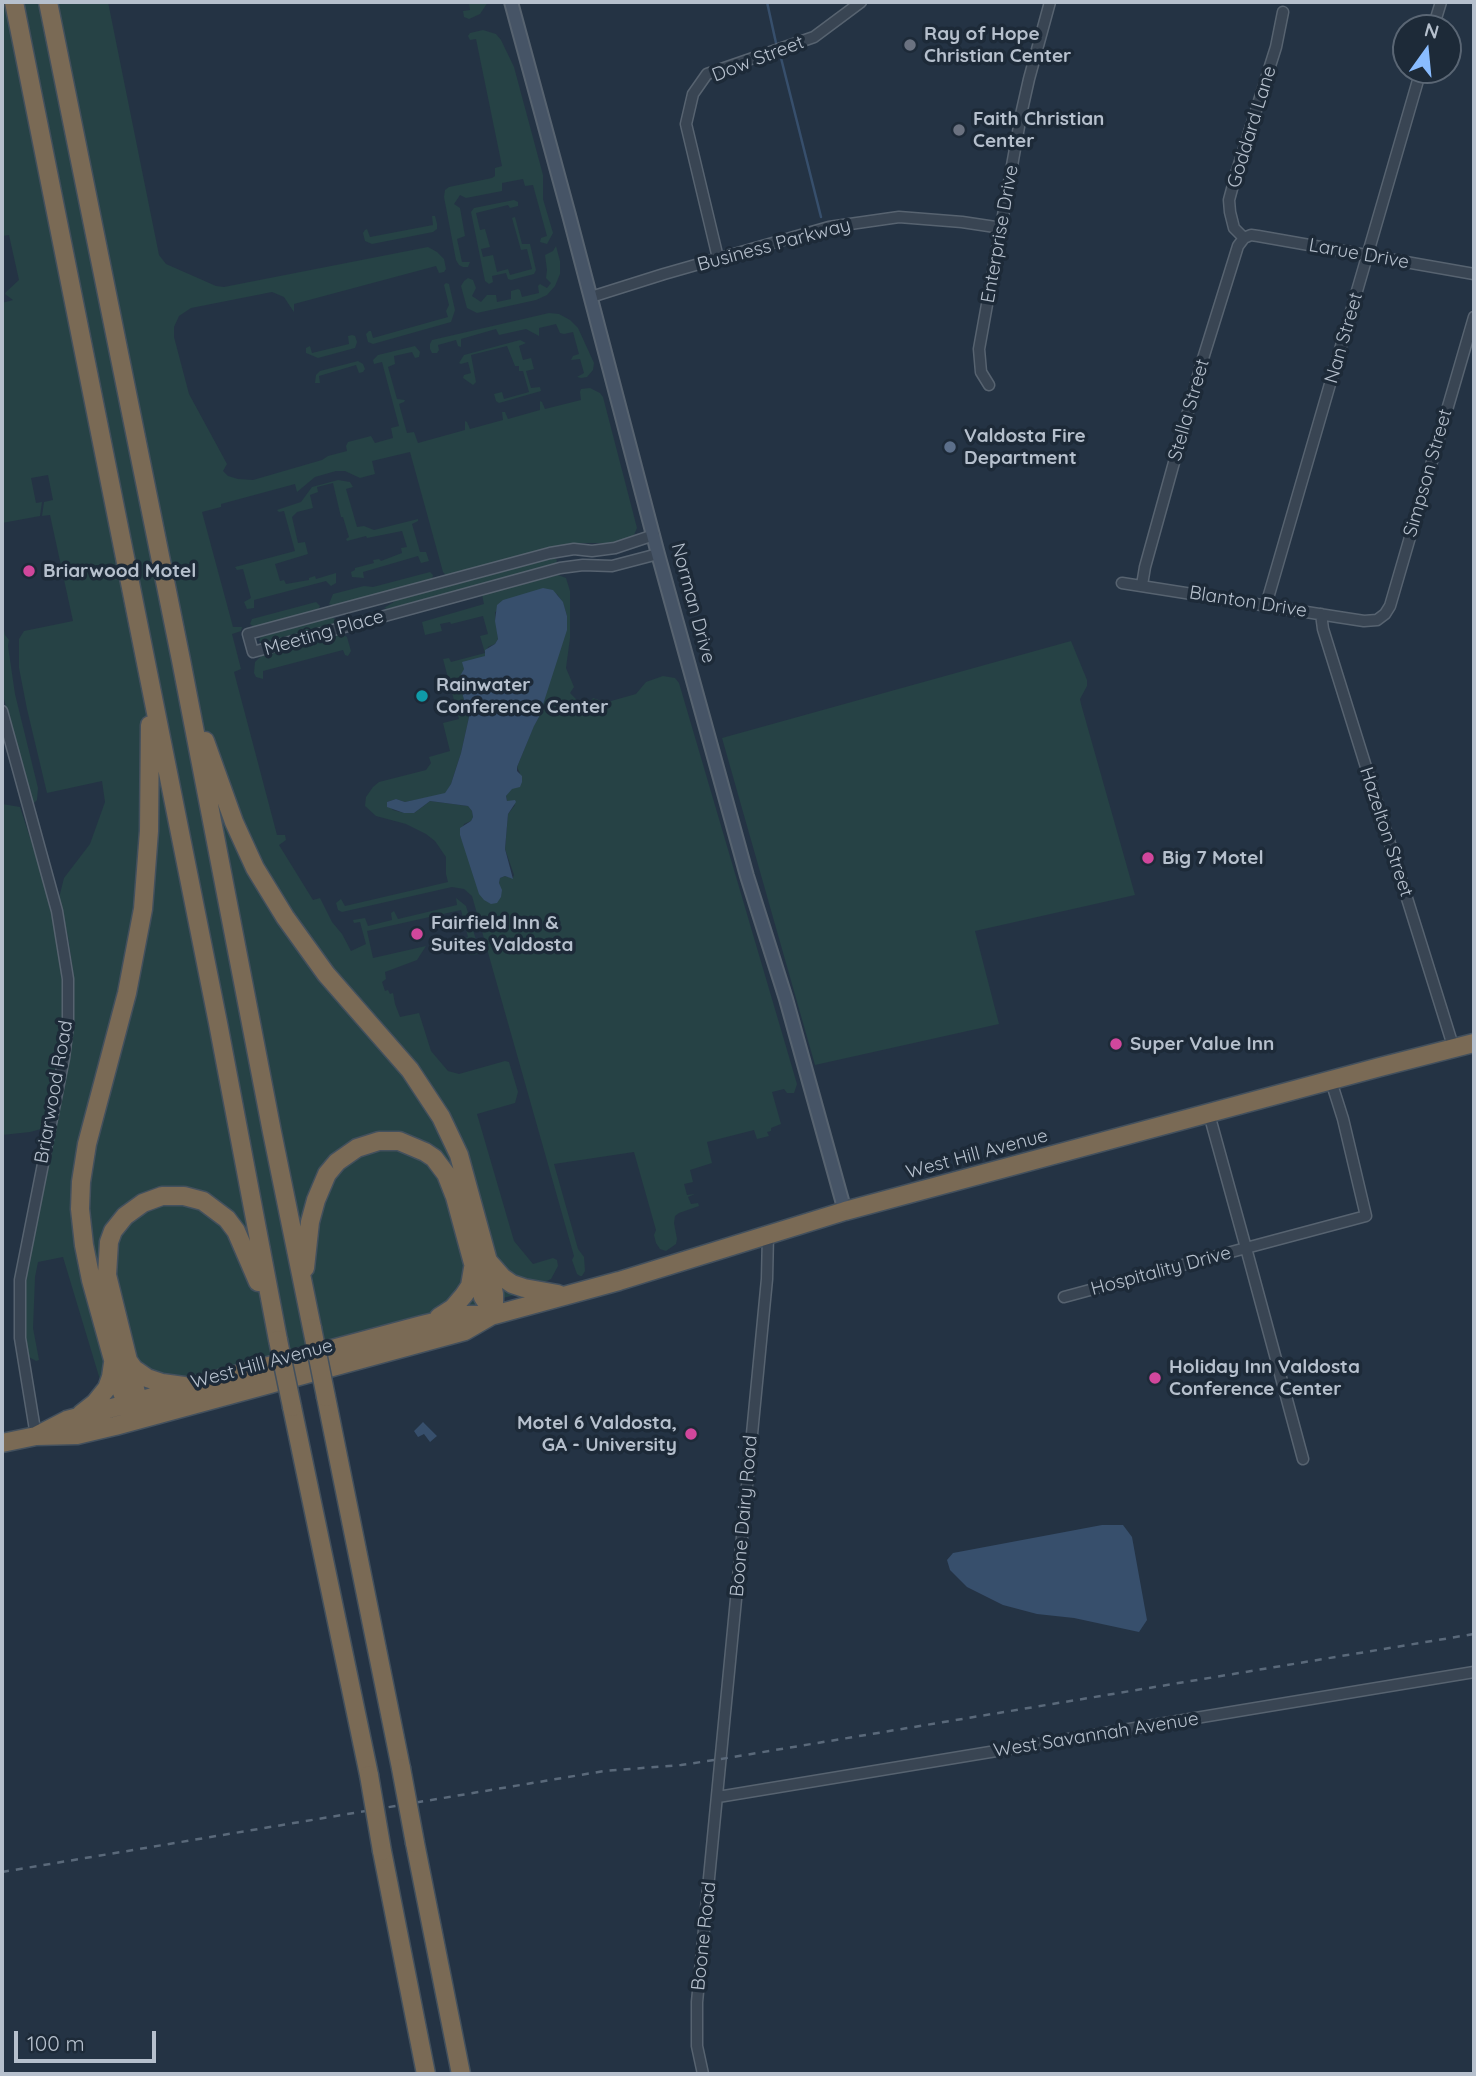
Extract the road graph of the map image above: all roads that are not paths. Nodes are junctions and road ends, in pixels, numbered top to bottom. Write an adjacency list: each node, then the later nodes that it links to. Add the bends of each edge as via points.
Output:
1 (14, 2): 24 (highway)
2 (48, 2): 23 (highway)
3 (511, 2): 13 (street, Norman Drive)
4 (860, 2): 11 (street, Dow Street, via 814,37 707,74 693,94 686,124)
5 (1050, 2): 8 (street, Enterprise Drive, via 1029,79)
6 (1283, 12): 9 (street, Goddard Lane, via 1229,201 1234,228)
7 (1417, 84): 10 (street, Nan Street)
8 (1002, 229): 11 (street, Business Parkway, via 900,217 829,227); 15 (street, Enterprise Drive, via 979,349 981,372)
9 (1244, 238): 10 (street, Larue Drive, via 1258,236); 19 (street, Stella Street, via 1201,365)
10 (1367, 256): 12 (street, Larue Drive); 20 (street, Nan Street)
11 (718, 258): 13 (street, Business Parkway)
12 (1474, 274)
13 (591, 297): 16 (street, Norman Drive)
14 (1474, 317): 22 (street, Simpson Street, via 1390,606)
15 (989, 385)
16 (654, 535): 17 (street, Norman Drive); 17 (street, Meeting Place, via 615,548 550,553 248,634 253,652 560,568 612,566)
17 (658, 554): 30 (street, Norman Drive)
18 (1122, 583): 19 (street, Blanton Drive)
19 (1142, 585): 20 (street, Blanton Drive)
20 (1266, 605): 21 (street, Blanton Drive)
21 (1321, 614): 22 (street, Blanton Drive); 27 (street, Hazelton Street)
22 (1373, 620)
23 (180, 660): 33 (highway, via 224,797 255,868 303,944 410,1070 459,1156); 34 (highway)
24 (150, 684): 39 (highway); 40 (highway, via 150,801 143,909 81,1182 80,1209 91,1280)
25 (2, 711): 44 (street, Briarwood Road, via 57,911 68,979 64,1058 20,1280 20,1338)
26 (1474, 1043): 27 (highway, West Hill Avenue)
27 (1454, 1049): 28 (highway, West Hill Avenue)
28 (1331, 1081): 29 (highway, West Hill Avenue); 32 (street, via 1366,1216)
29 (1209, 1114): 30 (highway, West Hill Avenue); 32 (street, Hospitality Drive)
30 (845, 1211): 31 (highway, West Hill Avenue)
31 (768, 1234): 35 (highway, West Hill Avenue); 48 (street, Boone Dairy Road)
32 (1246, 1248): 36 (street, Hospitality Drive); 46 (street)
33 (481, 1263): 34 (highway, via 441,1166 416,1147 379,1141 357,1147 327,1174 310,1222); 35 (highway, via 512,1284); 37 (highway, via 494,1294); 38 (highway, via 458,1303)
34 (304, 1286): 50 (highway, bridge)
35 (565, 1295): 37 (highway, West Hill Avenue)
36 (1064, 1297)
37 (494, 1315): 38 (highway, West Hill Avenue, via 463,1315); 42 (highway, West Hill Avenue, via 465,1331)
38 (422, 1325): 41 (highway, West Hill Avenue)
39 (278, 1340): 40 (highway, via 251,1263 227,1219 203,1201 162,1196 125,1216 113,1231 107,1250); 49 (highway, bridge)
40 (121, 1361): 41 (highway, via 147,1378); 42 (highway); 43 (highway, via 107,1388)
41 (195, 1386): 42 (highway, West Hill Avenue)
42 (132, 1409): 43 (highway, West Hill Avenue); 44 (highway, West Hill Avenue, via 77,1434)
43 (79, 1416): 44 (highway, West Hill Avenue)
44 (36, 1436): 45 (highway, West Hill Avenue)
45 (2, 1444)
46 (1303, 1459)
47 (1474, 1672): 48 (street, West Savannah Avenue)
48 (718, 1797): 51 (street, Boone Road, via 697,2002 696,2046)
49 (426, 2074)
50 (461, 2074)
51 (703, 2074)

